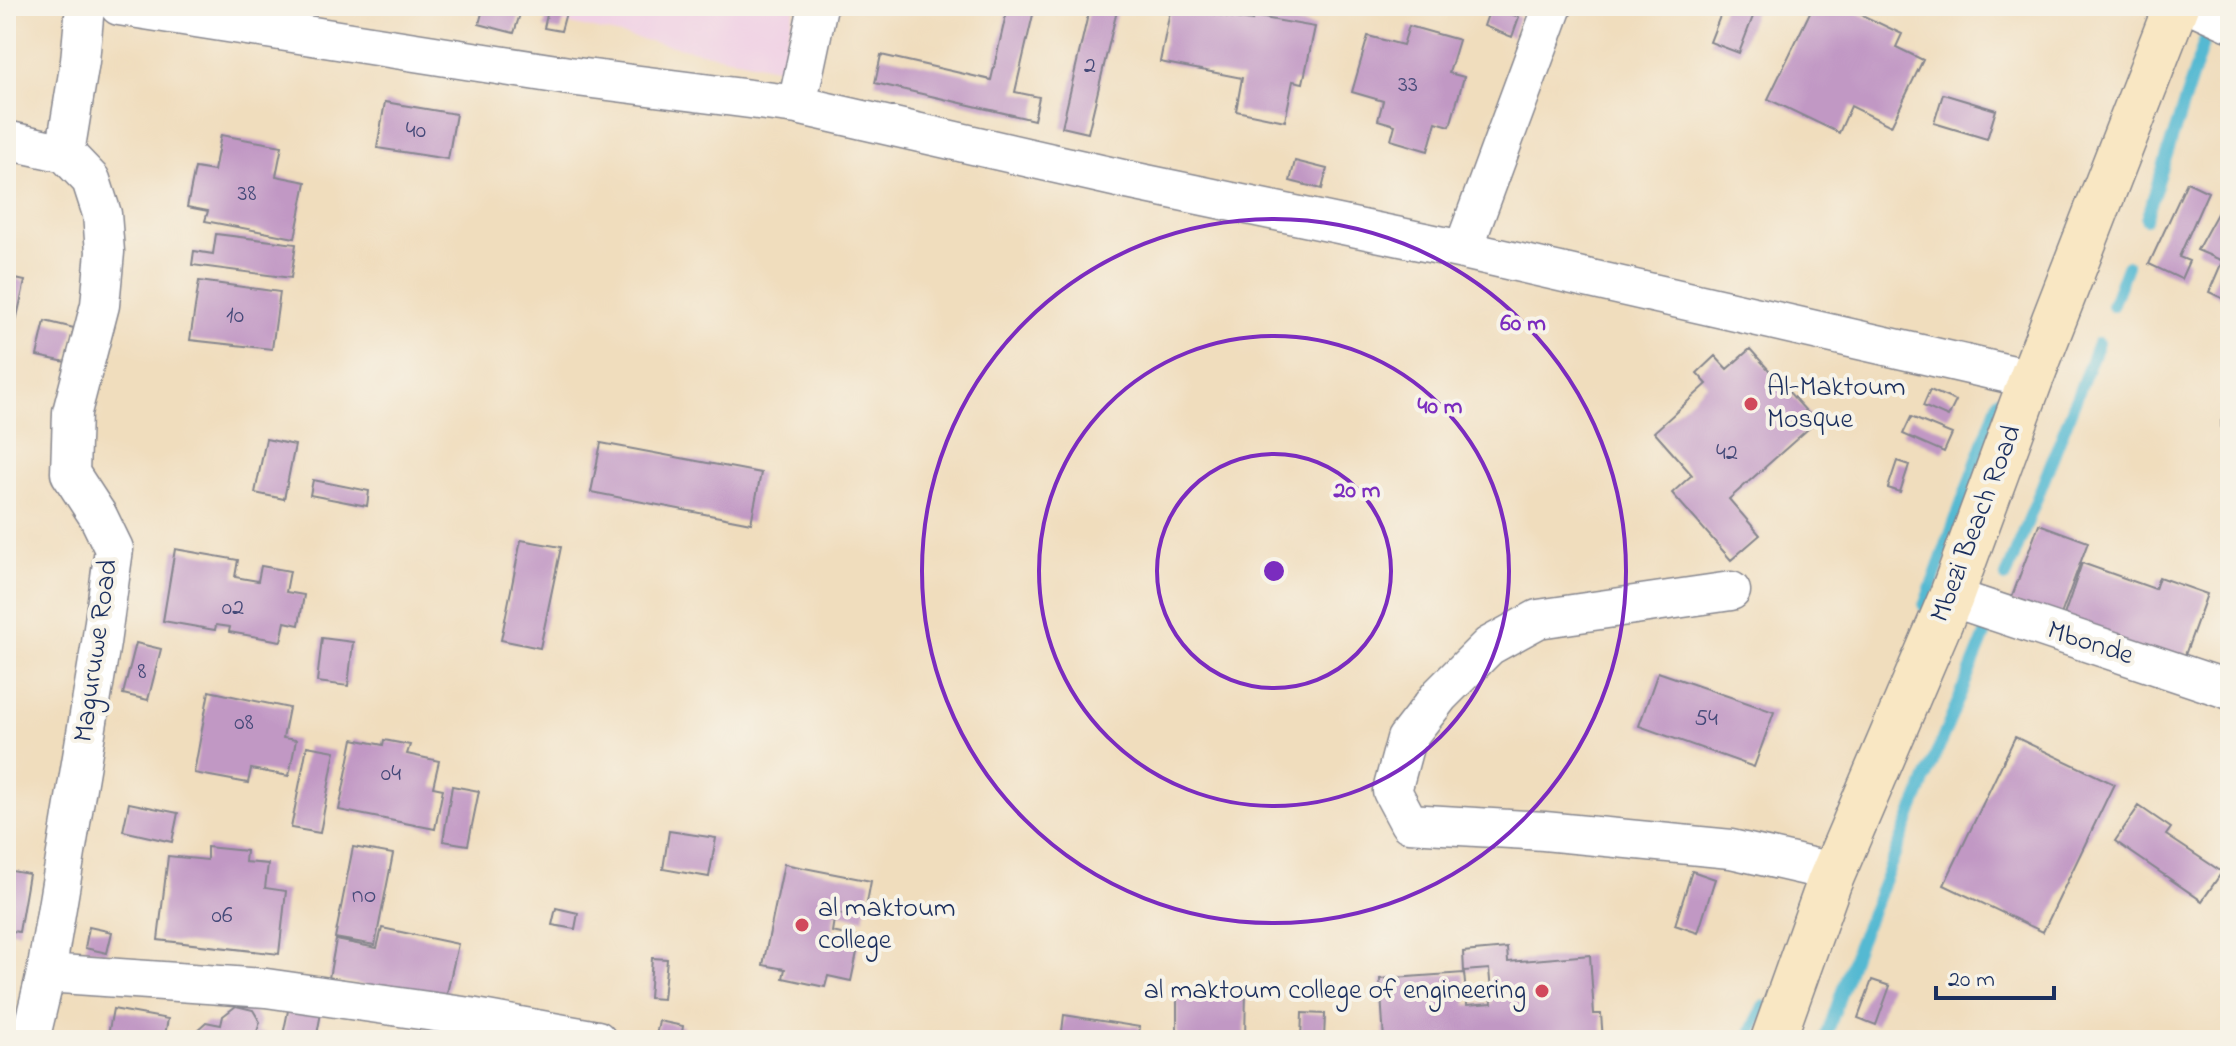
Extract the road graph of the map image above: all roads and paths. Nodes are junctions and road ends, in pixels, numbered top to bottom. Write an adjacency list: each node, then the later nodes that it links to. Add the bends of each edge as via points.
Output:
1 (85, 6): 10 (street)
2 (119, 6): 8 (street, via 569,76)
3 (818, 6): 8 (street)
4 (1553, 6): 11 (street)
5 (2176, 6): 12 (main road, Mbezi Beach Road)
6 (2195, 6): 7 (street)
7 (2230, 22)
8 (797, 105): 11 (street)
9 (6, 140): 10 (street)
10 (65, 153): 17 (street, Maguruwe Road, via 91,180 102,214 105,252 100,305 72,412 70,473 114,549)
11 (1463, 250): 12 (street)
12 (2031, 379): 14 (main road, Mbezi Beach Road)
13 (1731, 591): 16 (street, via 1538,619 1489,646 1406,739 1392,791 1409,823 1731,849 1815,868)
14 (1951, 597): 15 (street, Mbonde); 16 (main road, Mbezi Beach Road)
15 (2230, 690)
16 (1829, 883): 20 (main road, Mbezi Beach Road)
17 (46, 973): 18 (street, Maguruwe Road); 19 (street, via 266,988)
18 (30, 1040)
19 (597, 1040)
20 (1773, 1040)

